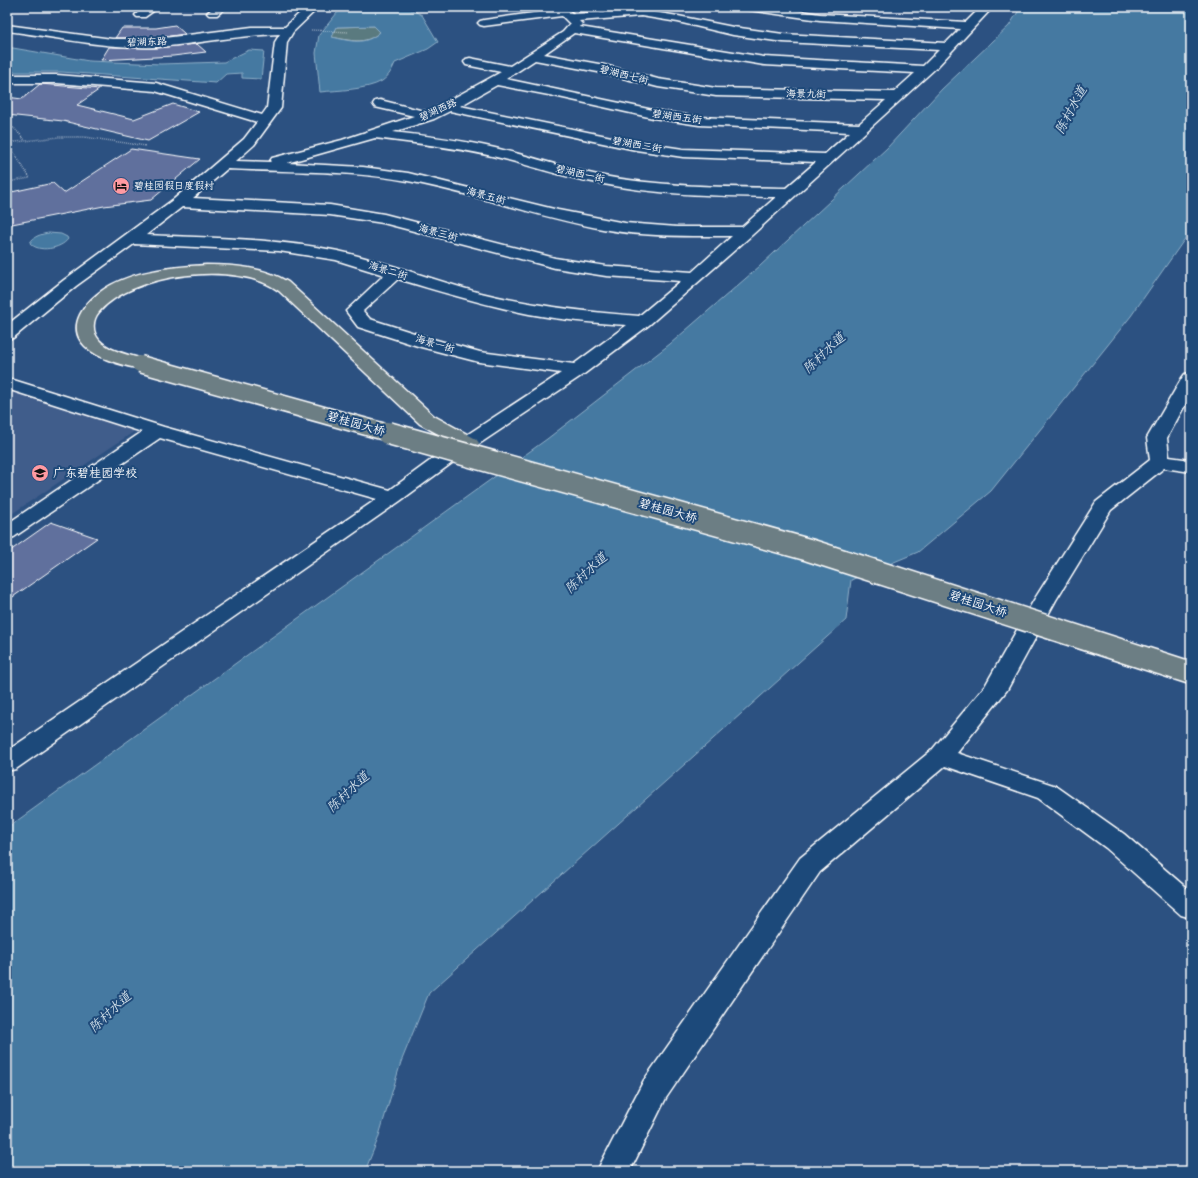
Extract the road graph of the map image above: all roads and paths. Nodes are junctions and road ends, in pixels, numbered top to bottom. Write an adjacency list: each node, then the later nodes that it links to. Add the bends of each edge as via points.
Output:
1 (153, 7): 6 (street)
2 (313, 7): 10 (street)
3 (749, 7): 8 (street, via 820,18)
4 (987, 7): 8 (street)
5 (564, 13): 7 (street); 13 (street, via 641,13 783,38); 14 (street, 碧湖西路, via 567,34); 17 (street, via 764,61)
6 (141, 15)
7 (484, 23)
8 (969, 26): 13 (street)
9 (7, 28): 10 (street, 碧湖东路, via 112,43 156,43 252,31)
10 (288, 30): 25 (street, via 280,42 274,108)
11 (311, 30): 12 (path)
12 (348, 32)
13 (949, 47): 17 (street)
14 (532, 56): 16 (street, 碧湖西路); 20 (street, 碧湖西七街, via 604,69 658,83)
15 (470, 62): 16 (street)
16 (511, 70): 19 (street, 碧湖西路)
17 (926, 70): 21 (street)
18 (7, 79): 25 (street, via 65,80 156,87)
19 (495, 81): 23 (street, 碧湖西路); 27 (street, 碧湖西五街, via 653,114 699,120)
20 (716, 92): 21 (street, 海景九街)
21 (897, 96): 27 (street)
22 (380, 104): 24 (street)
23 (448, 107): 24 (street, 碧湖西路); 32 (street, 碧湖西三街, via 636,146 682,153)
24 (429, 116): 28 (street, 碧湖西路)
25 (265, 120): 33 (street, via 249,142)
26 (7, 127): 29 (path, via 14,128)
27 (862, 128): 32 (street)
28 (373, 134): 34 (street, 碧湖西路); 36 (street, 碧湖西一街, via 444,142 494,152 597,179 646,187)
29 (25, 140): 30 (path); 31 (path, via 85,137)
30 (7, 143): 35 (path, via 30,178)
31 (146, 146)
32 (828, 158): 36 (street)
33 (224, 165): 34 (street, 海景五街); 37 (street)
34 (257, 166): 38 (street, 海景五街, via 352,170 408,177 610,226)
35 (7, 182)
36 (790, 193): 38 (street)
37 (179, 202): 39 (street); 41 (street, 海景三街, via 330,210 384,219 555,263 606,271)
38 (747, 232): 41 (street)
39 (131, 239): 40 (street, 海景二街, via 279,246 338,256); 43 (street, via 70,283)
40 (395, 273): 42 (street, 海景二街, via 477,297 530,309 582,317); 45 (street, 海景一街, via 354,312 364,323 479,357)
41 (696, 277): 42 (street)
42 (642, 321): 45 (street)
43 (7, 334)
44 (146, 362): 49 (main road, via 108,343 99,333 97,320 104,307 116,296 137,286 164,279 212,275 242,278 270,287 292,304 424,429); 54 (main road, 碧桂园大桥, via 825,547); 55 (main road, 碧桂园大桥, bridge, via 809,550)
45 (578, 370): 49 (street)
46 (1191, 378): 50 (street, via 1157,438)
47 (7, 383): 48 (street)
48 (157, 431): 52 (street); 53 (street)
49 (464, 446): 52 (street)
50 (1160, 462): 51 (street); 56 (street, via 1102,506 994,690)
51 (1191, 466)
52 (393, 497): 57 (street)
53 (7, 533)
54 (1191, 664)
55 (1191, 673)
56 (941, 756): 58 (street, via 1047,792 1115,841); 59 (street, via 810,865 654,1089)
57 (7, 763)
58 (1191, 908)
59 (613, 1171)

